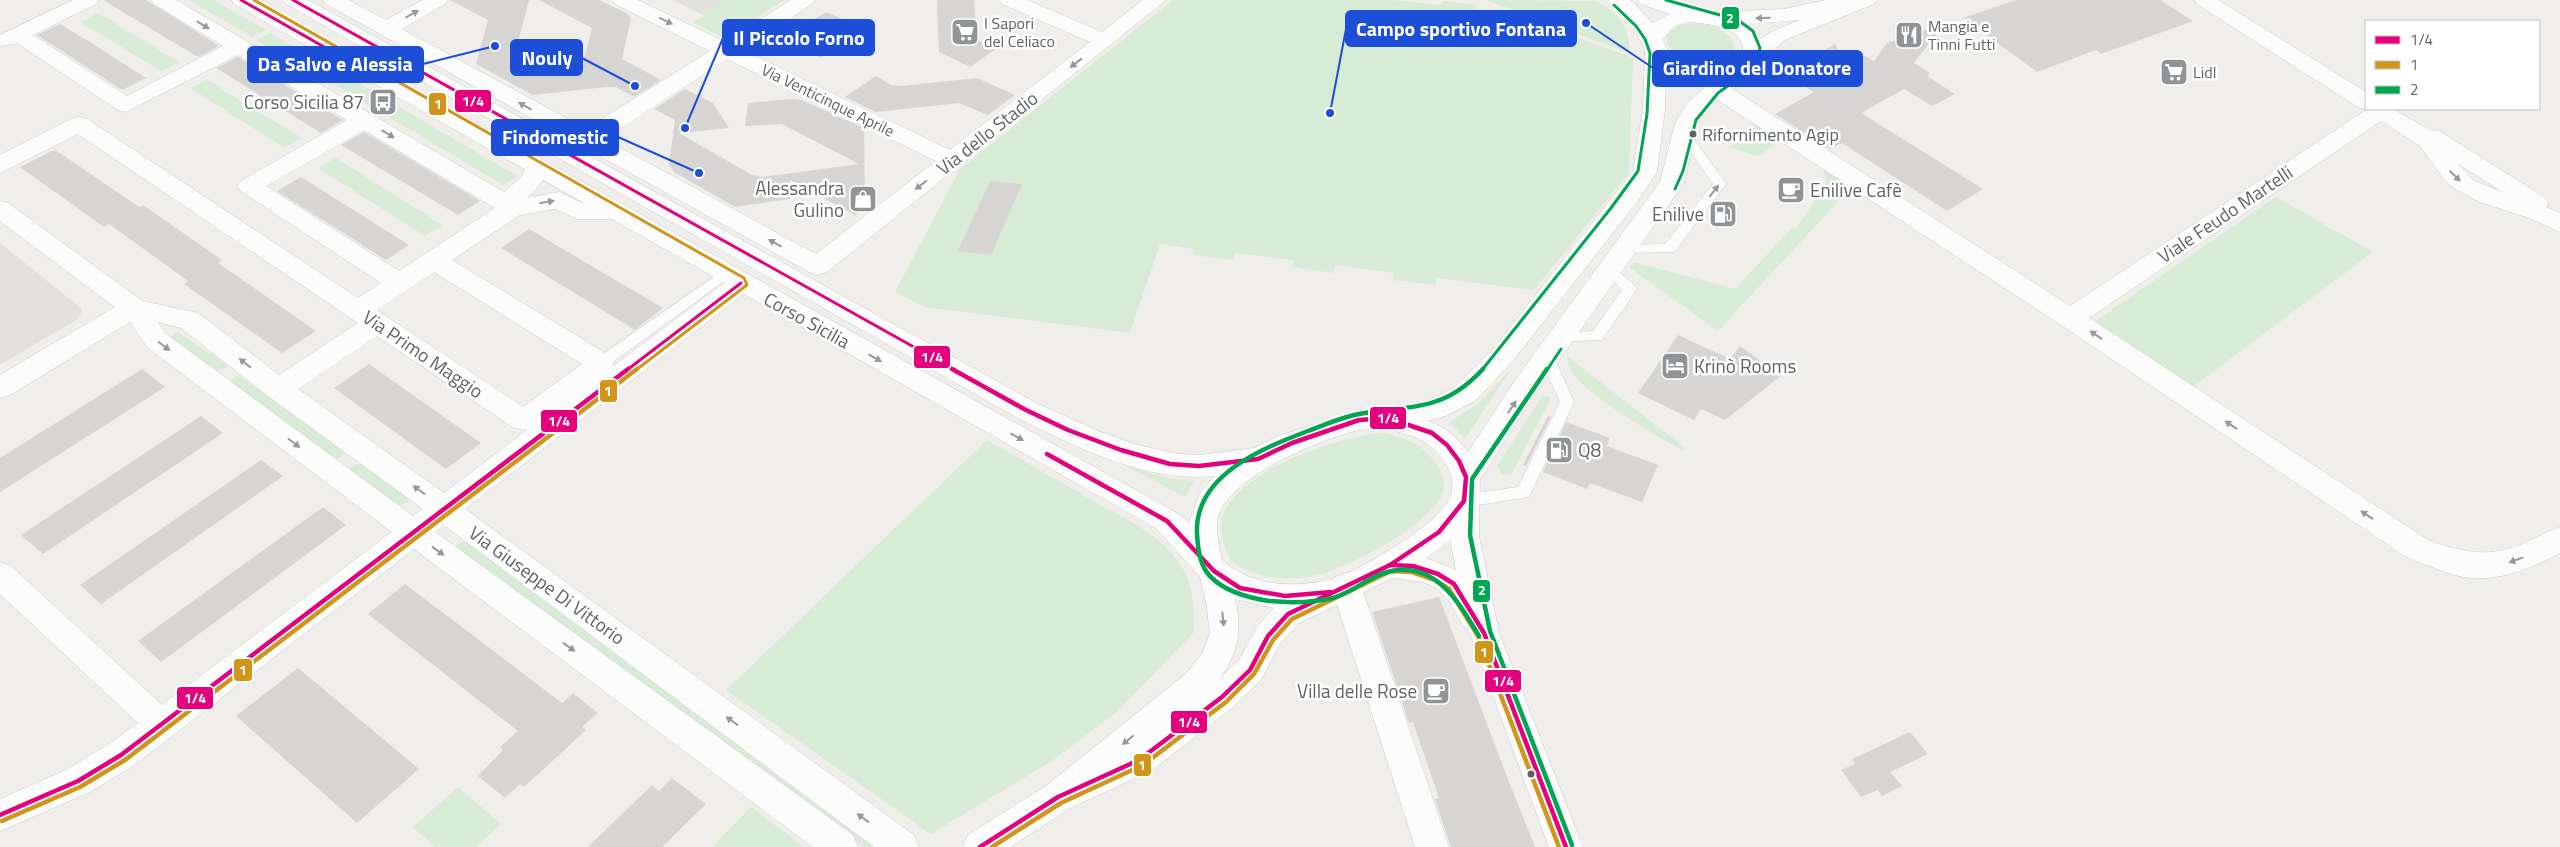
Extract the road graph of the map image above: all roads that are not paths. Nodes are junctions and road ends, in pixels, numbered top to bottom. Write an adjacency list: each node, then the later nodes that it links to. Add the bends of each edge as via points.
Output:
1 (61, 0): 20 (street)
2 (89, 0): 20 (street)
3 (161, 0): 23 (street, one-way to 23)
4 (241, 0): 40 (street, Corso Sicilia)
5 (293, 0): 34 (street, Corso Sicilia)
6 (332, 0): 19 (street)
7 (438, 0): 19 (street, one-way to 7)
8 (622, 0): 24 (street, Via Venticinque Aprile, one-way to 24)
9 (805, 0): 24 (street)
10 (1009, 0): 21 (street)
11 (1156, 0): 21 (street, Via dello Stadio)
12 (1618, 0): 22 (street, via 1632,10)
13 (1647, 0): 18 (street)
14 (1844, 0): 18 (street, one-way to 18, via 1829,7 1783,17)
15 (1867, 0): 25 (street, via 1778,36)
16 (2204, 0): 27 (street)
17 (2216, 0): 28 (street)
18 (1704, 16): 22 (street, via 1669,19 1654,32); 25 (street, via 1741,29 1752,42)
19 (386, 29): 33 (street, one-way to 19)
20 (6, 35): 23 (street, via 126,105)
21 (1104, 40): 37 (street, Via dello Stadio, one-way to 37)
22 (1654, 45): 25 (street, via 1666,61 1700,74 1719,74); 60 (street, via 1654,109 1645,172 1628,197 1503,355 1465,394 1435,409)
23 (239, 46): 32 (street)
24 (726, 51): 36 (street); 37 (street, Via Venticinque Aprile)
25 (1745, 63): 26 (street)
26 (1716, 88): 35 (street, via 1695,108); 55 (street)
27 (2365, 98)
28 (2365, 98)
29 (2369, 110): 55 (street, Viale Feudo Martelli)
30 (2383, 110): 46 (street, one-way to 46, via 2430,143 2449,171 2480,195)
31 (2384, 110): 45 (street)
32 (364, 120): 42 (street, one-way to 42); 52 (street, via 249,186)
33 (561, 125): 34 (street); 36 (street)
34 (518, 126): 41 (street, Corso Sicilia)
35 (1684, 134): 49 (street, via 1672,183); 49 (lane, one-way to 35, via 1669,249 1720,184)
36 (587, 139): 38 (street)
37 (952, 160): 48 (street, Via dello Stadio, one-way to 48, via 818,266)
38 (630, 163): 41 (street); 48 (street)
39 (0, 165): 54 (street, Via Primo Maggio, via 78,124)
40 (538, 168): 42 (street); 44 (street, Corso Sicilia)
41 (631, 189): 47 (street, Corso Sicilia)
42 (509, 206): 44 (street, one-way to 44, via 559,200 577,210); 50 (street)
43 (0, 209): 53 (street, Via Giuseppe Di Vittorio)
44 (614, 211): 51 (street, Corso Sicilia)
45 (2560, 218)
46 (2560, 224)
47 (698, 227): 48 (street); 61 (street, Corso Sicilia, via 1026,410 1068,430 1170,464 1199,466)
48 (747, 227)
49 (1623, 250): 56 (street)
50 (434, 260): 52 (street); 57 (street)
51 (733, 278): 57 (lane); 63 (street); 67 (street, Corso Sicilia, one-way to 67, via 1167,521)
52 (399, 283): 54 (street)
53 (134, 308): 58 (street); 59 (street, Via Giuseppe Di Vittorio, one-way to 53, via 189,320); 64 (street, Via Giuseppe Di Vittorio, one-way to 64, via 156,340)
54 (367, 317): 57 (street, Via Primo Maggio, via 524,421); 59 (street)
55 (2070, 318): 65 (street, one-way to 55, via 2508,563 2466,565 2418,549)
56 (1554, 348): 62 (street, one-way to 56); 62 (lane, via 1567,402 1523,493)
57 (601, 363)
58 (0, 388)
59 (278, 389): 63 (street, Via Giuseppe Di Vittorio, one-way to 59)
60 (1388, 418): 61 (street, via 1359,420 1310,436); 62 (street, via 1432,433 1447,445 1459,461)
61 (1258, 459): 67 (street, via 1222,486 1210,501 1204,519 1204,541)
62 (1465, 489): 66 (street, via 1439,532); 70 (street, via 1464,536)
63 (444, 508): 64 (street); 75 (street, Via Giuseppe Di Vittorio, one-way to 63)
64 (414, 533): 71 (street); 74 (street, Via Giuseppe Di Vittorio, one-way to 74)
65 (2560, 540)
66 (1390, 565): 69 (street); 70 (street, via 1413,566 1438,574 1454,584)
67 (1211, 567): 69 (street, Corso Sicilia, via 1231,583 1252,592 1278,597); 72 (street, one-way to 72, via 1221,602 1224,633 1216,659 1198,683)
68 (0, 576): 71 (street)
69 (1338, 589): 72 (street, via 1288,614 1268,636 1250,670 1222,697 1139,760); 77 (street)
70 (1484, 633): 78 (street)
71 (161, 724): 73 (street, via 120,756 78,782)
72 (1058, 797): 76 (street)
73 (0, 815)
74 (841, 847)
75 (902, 847)
76 (980, 847)
77 (1432, 847)
78 (1566, 847)

